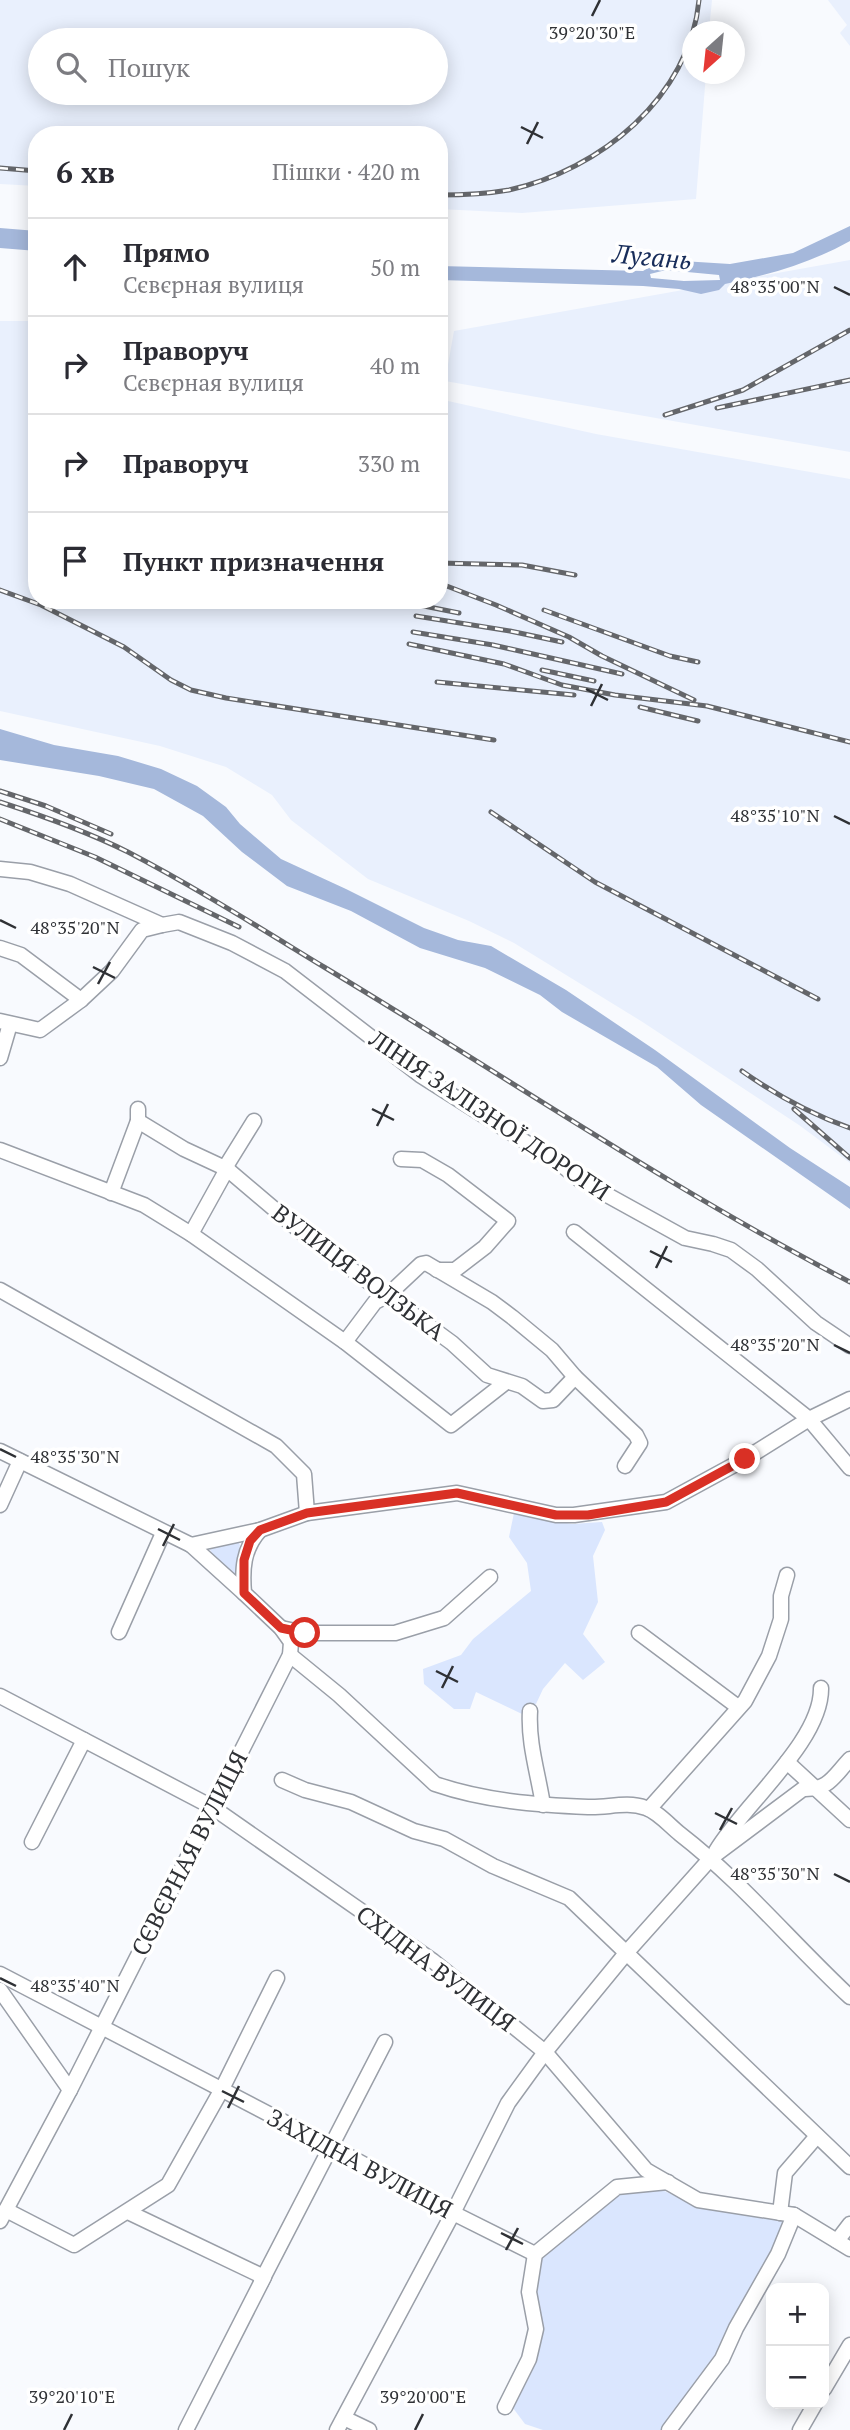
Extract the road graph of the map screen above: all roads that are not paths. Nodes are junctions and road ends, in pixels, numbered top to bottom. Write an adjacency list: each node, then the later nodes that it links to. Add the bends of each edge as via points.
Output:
1 (0, 869): 2 (street, ЛІНІЯ ЗАЛІЗНОЇ ДОРОГИ, via 70,884)
2 (162, 925): 4 (street, via 142,930 112,971); 18 (street, ЛІНІЯ ЗАЛІЗНОЇ ДОРОГИ, via 179,922 285,971 420,1075 580,1180 685,1238 731,1250)
3 (0, 948): 4 (street, via 21,955)
4 (81, 1000): 5 (street, via 40,1030)
5 (5, 1022): 6 (street)
6 (0, 1058)
7 (254, 1121): 10 (street)
8 (1, 1154): 11 (street)
9 (401, 1159): 14 (street, via 422,1160 448,1175 508,1221 455,1270)
10 (228, 1169): 11 (street, ВУЛИЦЯ ВОЛЗЬКА, via 184,1149 138,1115); 13 (street); 16 (street, ВУЛИЦЯ ВОЛЗЬКА, via 306,1236)
11 (111, 1193): 13 (street, via 144,1205)
12 (574, 1232): 22 (street)
13 (191, 1234): 17 (street)
14 (435, 1270): 16 (street, via 421,1264); 19 (street, via 512,1317 552,1350)
15 (0, 1290): 28 (street, via 276,1446 304,1474)
16 (388, 1295): 17 (street, via 375,1302); 20 (street, ВУЛИЦЯ ВОЛЗЬКА, via 487,1375)
17 (345, 1342): 20 (street, via 451,1425)
18 (850, 1346)
19 (575, 1377): 20 (street, ВУЛИЦЯ ВОЛЗЬКА, via 552,1400 543,1401 522,1386); 25 (street, via 640,1443)
20 (506, 1382)
21 (850, 1399): 22 (street)
22 (809, 1419): 26 (street); 28 (street, via 666,1502 640,1507 556,1515 457,1493)
23 (0, 1451): 24 (street)
24 (20, 1461): 27 (street); 30 (street)
25 (625, 1466)
26 (850, 1468)
27 (0, 1505)
28 (307, 1513): 29 (street)
29 (260, 1530): 31 (street); 34 (street, via 250,1541 244,1560)
30 (163, 1533): 31 (street); 36 (street)
31 (191, 1545): 34 (street)
32 (787, 1575): 41 (street, via 781,1619 769,1656)
33 (490, 1577): 35 (street, via 444,1618 395,1633 305,1633)
34 (244, 1593): 35 (street)
35 (281, 1628): 38 (street, via 291,1642)
36 (119, 1632)
37 (639, 1633): 41 (street)
38 (290, 1655): 48 (street, via 435,1784); 49 (street, СЄВЄРНАЯ ВУЛИЦЯ)
39 (821, 1688): 45 (street, via 810,1727)
40 (0, 1696): 43 (street, СХІДНА ВУЛИЦЯ)
41 (738, 1707): 50 (street)
42 (530, 1711): 48 (street, via 529,1737)
43 (84, 1740): 49 (street, СХІДНА ВУЛИЦЯ); 52 (street)
44 (850, 1759): 47 (street)
45 (787, 1762): 47 (street); 53 (street)
46 (282, 1780): 54 (street, via 444,1839 493,1866 569,1898)
47 (819, 1789): 51 (street); 53 (street, via 803,1789)
48 (543, 1805): 50 (street, via 596,1808 627,1804)
49 (212, 1807): 59 (street, СЄВЄРНАЯ ВУЛИЦЯ); 61 (street, СХІДНА ВУЛИЦЯ, via 433,1961)
50 (649, 1809): 53 (street)
51 (850, 1820)
52 (32, 1842)
53 (712, 1858): 54 (street); 58 (street)
54 (627, 1952): 61 (street); 64 (street)
55 (0, 1975): 59 (street, ЗАХІДНА ВУЛИЦЯ)
56 (277, 1978): 62 (street)
57 (0, 1990): 63 (street)
58 (850, 1997)
59 (102, 2026): 62 (street, ЗАХІДНА ВУЛИЦЯ); 63 (street, СЄВЄРНАЯ ВУЛИЦЯ)
60 (385, 2042): 65 (street)
61 (545, 2052): 67 (street, СХІДНА ВУЛИЦЯ, via 646,2170); 69 (street, via 508,2103)
62 (222, 2089): 65 (street, ЗАХІДНА ВУЛИЦЯ); 68 (street, via 168,2185)
63 (70, 2090): 71 (street, СЄВЄРНАЯ ВУЛИЦЯ)
64 (817, 2136): 66 (street); 70 (street, via 785,2174)
65 (332, 2147): 69 (street, ЗАХІДНА ВУЛИЦЯ); 76 (street)
66 (850, 2167)
67 (668, 2182): 70 (street, СХІДНА ВУЛИЦЯ, via 698,2200); 75 (street, via 617,2187)
68 (128, 2212): 71 (street, via 74,2245); 76 (street)
69 (453, 2213): 75 (street, ЗАХІДНА ВУЛИЦЯ); 81 (street)
70 (787, 2214): 73 (street, СХІДНА ВУЛИЦЯ); 84 (street, via 778,2254 722,2359)
71 (3, 2215)
72 (850, 2224): 73 (street)
73 (837, 2241): 74 (street, СХІДНА ВУЛИЦЯ)
74 (850, 2249)
75 (535, 2254): 79 (street, via 529,2292 536,2329 529,2359)
76 (262, 2279): 82 (street)
77 (850, 2345): 78 (street)
78 (829, 2381)
79 (505, 2407)
80 (812, 2409): 85 (street)
81 (341, 2424): 83 (street)
82 (186, 2430)
83 (369, 2430)
84 (668, 2430)
85 (800, 2430)

